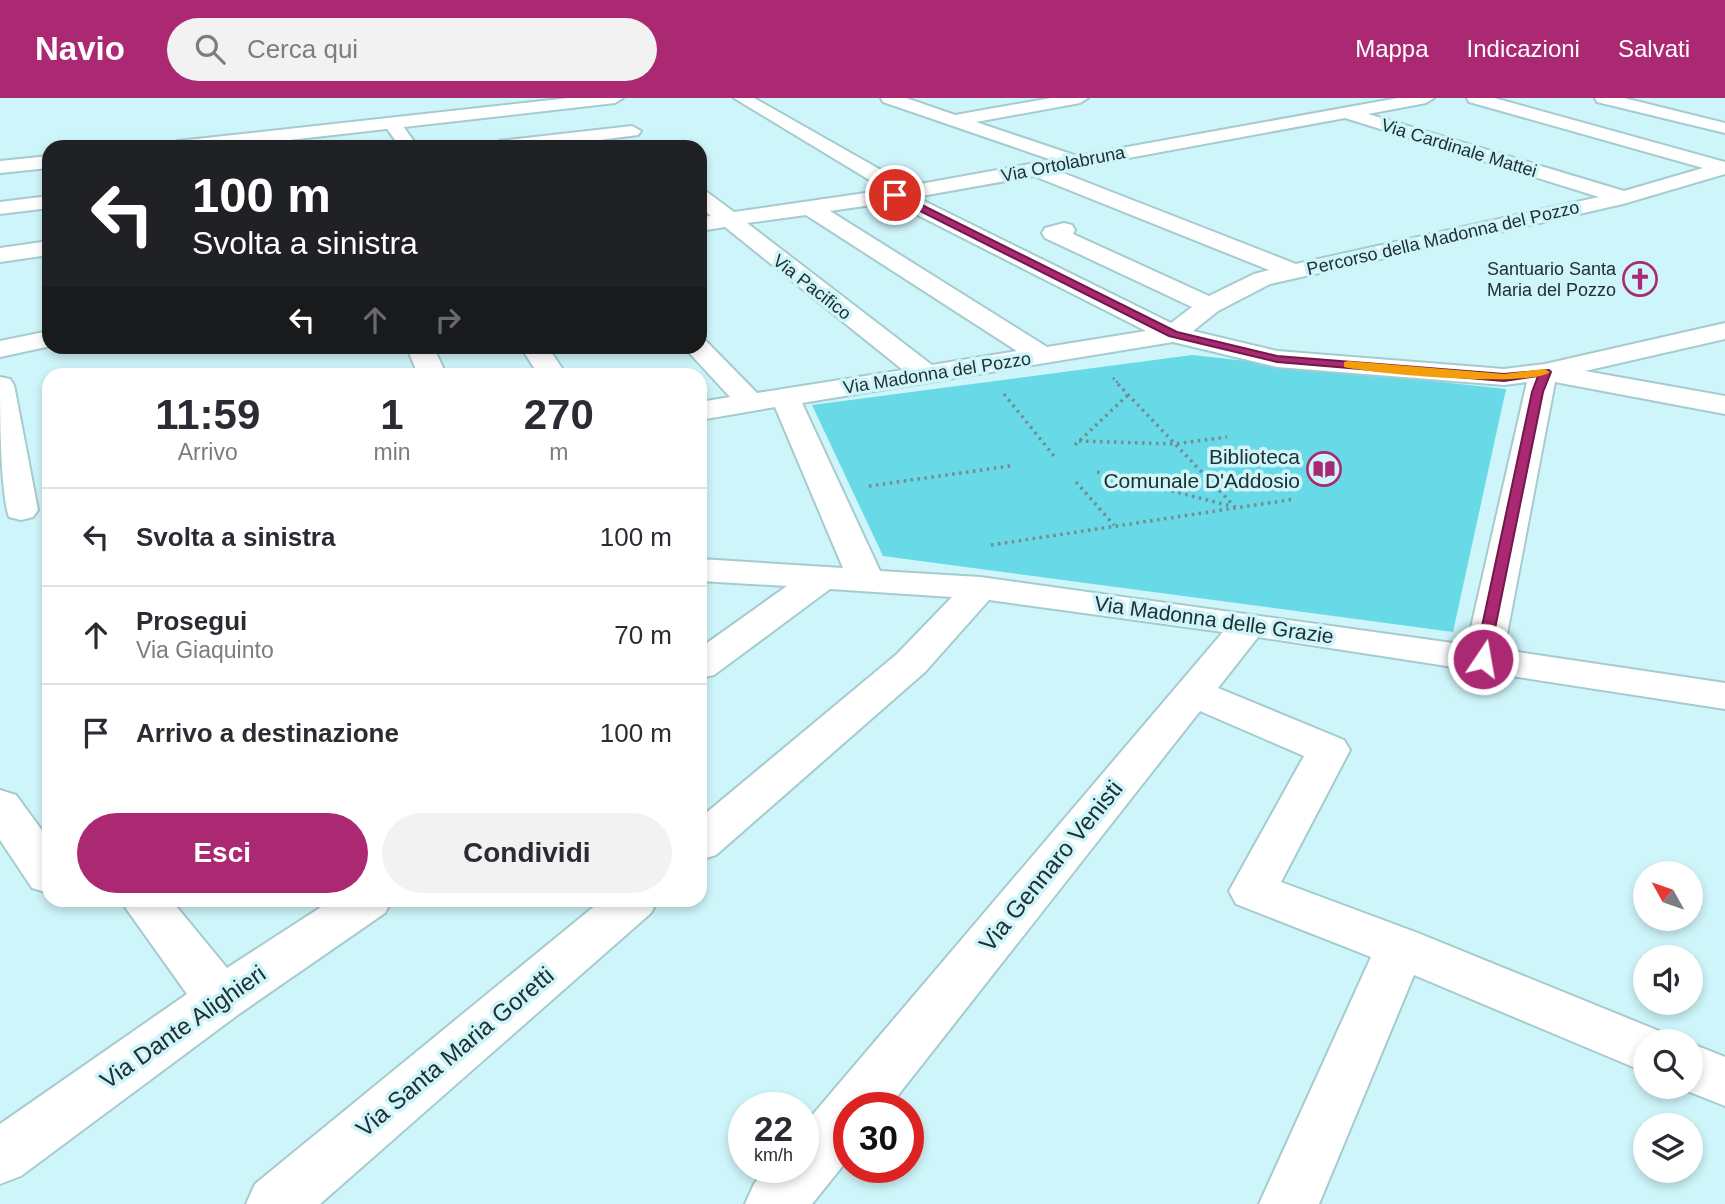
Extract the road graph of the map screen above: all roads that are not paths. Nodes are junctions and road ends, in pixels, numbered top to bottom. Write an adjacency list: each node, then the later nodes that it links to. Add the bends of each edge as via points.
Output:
1 (742, 98): 23 (street)
2 (889, 98): 10 (street)
3 (1080, 98): 10 (street)
4 (1426, 98): 9 (street, Via Ortolabruna)
5 (1475, 98): 21 (street)
6 (1602, 98): 12 (street)
7 (604, 99): 11 (street); 13 (street)
8 (1307, 102): 9 (street, Via Cardinale Mattei)
9 (1346, 113): 18 (street, Via Ortolabruna); 24 (street, Via Cardinale Mattei)
10 (953, 120): 18 (street)
11 (392, 122): 14 (street); 15 (street)
12 (1725, 128)
13 (632, 131): 16 (street); 17 (street)
14 (238, 140)
15 (404, 140)
16 (558, 140)
17 (641, 140)
18 (1073, 161): 22 (street, Via Ortolabruna)
19 (42, 163): 20 (street)
20 (0, 167)
21 (1724, 168): 24 (street, Percorso della Madonna del Pozzo)
22 (1035, 169): 23 (street, Via Ortolabruna); 34 (street)
23 (900, 194): 28 (street, Via Ortolabruna); 37 (street)
24 (1623, 198): 34 (street, Percorso della Madonna del Pozzo)
25 (707, 202): 29 (street, Via Pacifico)
26 (42, 203): 27 (street)
27 (0, 208)
28 (810, 208): 29 (street, Via Ortolabruna); 41 (street)
29 (726, 220): 30 (street, Via Ortolabruna); 43 (street, Via Pacifico)
30 (707, 222)
31 (1064, 230): 35 (street, via 1053,233)
32 (42, 249): 33 (street)
33 (0, 255)
34 (1292, 271): 35 (street, Percorso della Madonna del Pozzo, via 1262,279)
35 (1209, 306): 37 (street, Percorso della Madonna del Pozzo)
36 (1725, 331): 42 (street)
37 (1173, 334): 41 (street, Via Madonna del Pozzo); 42 (street, via 1277,359 1504,377)
38 (42, 340): 39 (street)
39 (0, 349)
40 (703, 354): 46 (street)
41 (1043, 356): 43 (street, Via Madonna del Pozzo)
42 (1545, 372): 47 (street); 55 (street)
43 (928, 375): 45 (street, Via Madonna del Pozzo)
44 (0, 385): 49 (street)
45 (785, 398): 46 (street, Via Madonna del Pozzo); 52 (street)
46 (751, 403): 48 (street, Via Madonna del Pozzo)
47 (1725, 405)
48 (707, 410)
49 (23, 510)
50 (707, 570): 51 (street, Via Madonna delle Grazie)
51 (823, 577): 52 (street, Via Madonna delle Grazie); 56 (street)
52 (866, 580): 53 (street, Via Madonna delle Grazie)
53 (980, 588): 54 (street, Via Madonna delle Grazie); 60 (street, via 911,663)
54 (1249, 624): 55 (street, Via Madonna delle Grazie); 57 (street, Via Gennaro Venisti)
55 (1483, 659): 58 (street, Via Madonna delle Grazie)
56 (707, 661)
57 (1193, 693): 65 (street, via 1329,750 1253,891); 70 (street, Via Gennaro Venisti)
58 (1725, 696)
59 (0, 806): 61 (street)
60 (707, 837)
61 (42, 865)
62 (149, 907): 66 (street)
63 (358, 907): 66 (street, Via Dante Alighieri)
64 (626, 907): 73 (street, Via Santa Maria Goretti)
65 (1400, 947): 67 (street); 75 (street)
66 (221, 999): 72 (street, Via Dante Alighieri)
67 (1633, 1044)
68 (1703, 1073): 69 (street)
69 (1725, 1082)
70 (867, 1092)
71 (833, 1133): 74 (street)
72 (0, 1157)
73 (276, 1204)
74 (775, 1204)
75 (1289, 1204)

